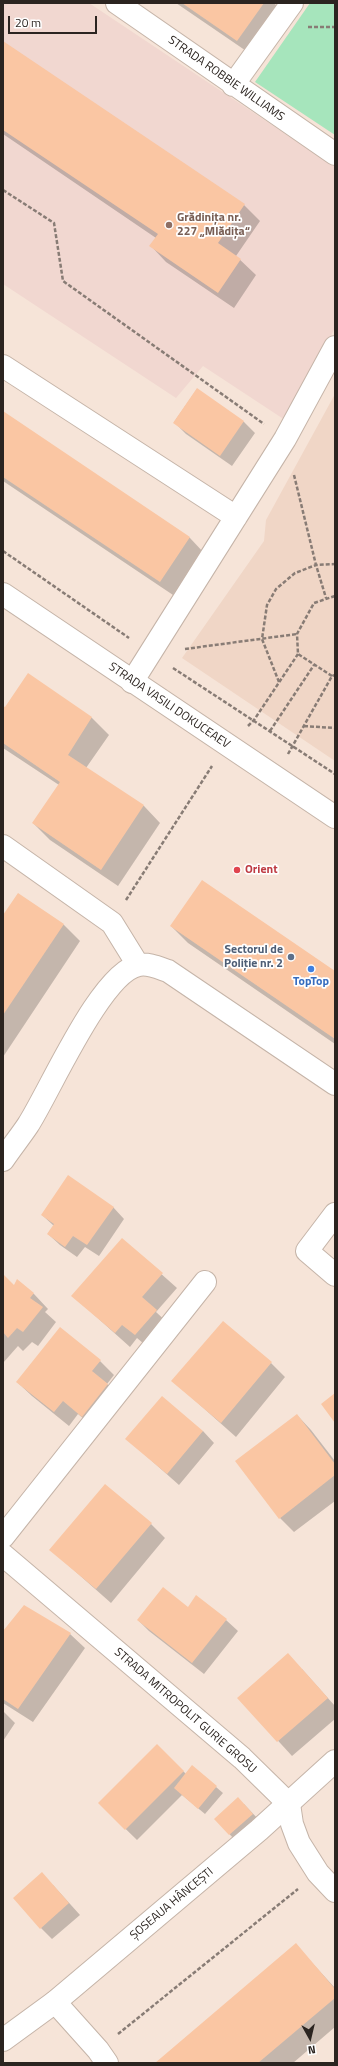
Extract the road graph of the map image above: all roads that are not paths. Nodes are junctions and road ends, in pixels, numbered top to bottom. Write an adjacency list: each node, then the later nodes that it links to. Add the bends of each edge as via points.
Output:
1 (117, 3): 3 (street, STRADA ROBBIE WILLIAMS)
2 (292, 3): 3 (street)
3 (233, 85): 4 (street, STRADA ROBBIE WILLIAMS)
4 (335, 154)
5 (335, 347): 7 (street, via 285,439)
6 (3, 366): 7 (street)
7 (236, 517): 9 (street)
8 (3, 594): 9 (street, STRADA VASILI DOKUCEAEV)
9 (132, 682): 10 (street, STRADA VASILI DOKUCEAEV)
10 (335, 817)
11 (3, 847): 12 (street, via 112,923)
12 (138, 965): 13 (street, via 151,965 168,972); 14 (street, via 117,977 97,1003 28,1125)
13 (335, 1084)
14 (3, 1160)
15 (335, 1214): 16 (street, via 307,1251)
16 (335, 1275)
17 (206, 1282): 18 (street)
18 (3, 1537)
19 (3, 1554): 21 (street, STRADA MITROPOLIT GURIE GROSU, via 242,1758)
20 (335, 1761): 21 (street, ȘOSEAUA HÂNCEȘTI)
21 (289, 1804): 22 (street, via 292,1824 299,1843 318,1873); 23 (street, ȘOSEAUA HÂNCEȘTI)
22 (335, 1891)
23 (55, 2002): 24 (street, ȘOSEAUA HÂNCEȘTI); 25 (street)
24 (3, 2040)
25 (103, 2056)

